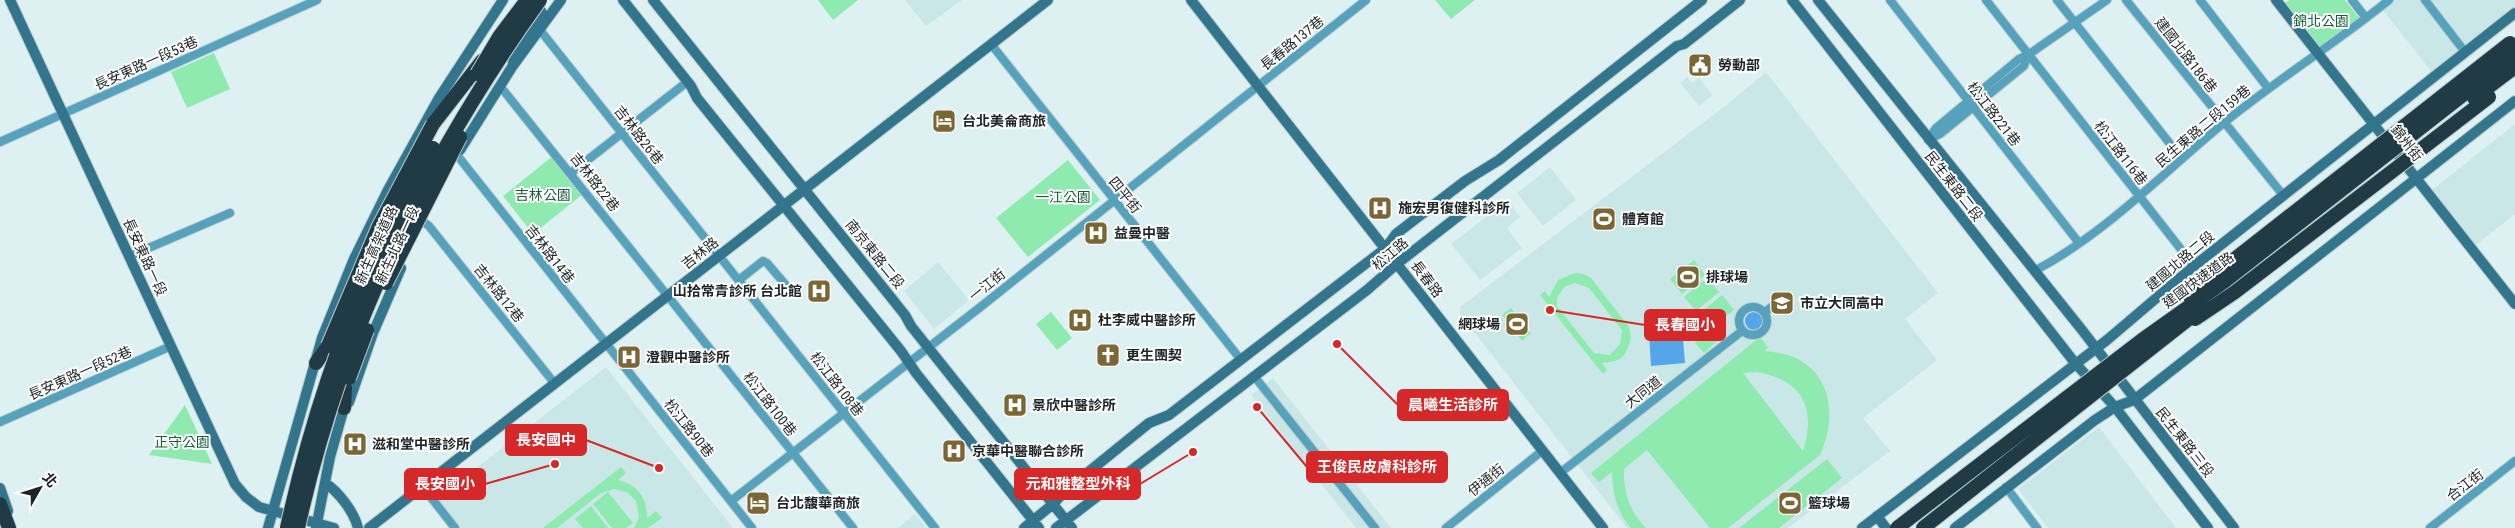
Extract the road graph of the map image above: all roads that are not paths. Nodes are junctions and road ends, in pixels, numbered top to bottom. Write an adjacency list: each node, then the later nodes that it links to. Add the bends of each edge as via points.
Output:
1 (10, 0): 47 (street, 長安東路一段)
2 (317, 0): 47 (street, 長安東路一段53巷)
3 (503, 0): 52 (street, via 460,64)
4 (527, 0): 31 (highway, 新生高架道路, bridge)
5 (535, 0): 38 (street, via 542,13 516,49)
6 (540, 0): 31 (highway, 新生高架道路, bridge)
7 (561, 0): 30 (street, 新生北路一段)
8 (623, 0): 40 (street)
9 (653, 0): 59 (street, 南京東路二段)
10 (1048, 0): 32 (street, 吉林路)
11 (1191, 0): 42 (street, 長春路)
12 (1366, 0): 42 (street, 長春路137巷)
13 (1702, 0): 67 (street, 松江路, via 1499,160 1465,181 1405,227)
14 (1740, 0): 70 (street, 松江路, via 1684,44 1676,46)
15 (1792, 0): 88 (street, 民生東路二段)
16 (1818, 0): 51 (street, 民生東路二段)
17 (1890, 0): 46 (street, 松江路221巷)
18 (1986, 0): 36 (street, 松江路116巷)
19 (2057, 0): 29 (street)
20 (2107, 0): 29 (street)
21 (2126, 0): 48 (street, 建國北路186巷)
22 (2200, 0): 43 (street)
23 (2276, 0): 35 (street, 錦州街)
24 (2352, 0): 28 (street)
25 (2389, 0): 28 (street, 民生東路二段159巷)
26 (2425, 0): 34 (street)
27 (2515, 13): 34 (street, 建國北路二段)
28 (2366, 18): 35 (street, 民生東路二段159巷)
29 (2073, 22): 36 (street); 56 (street)
30 (540, 30): 38 (street, 新生北路一段); 50 (street, 吉林路26巷)
31 (502, 43): 87 (highway, bridge, via 433,124 379,226 328,346); 94 (highway, bridge, via 487,92 400,253 374,311 345,388); 116 (highway, 新生高架道路, bridge, via 407,191 374,260 345,329 320,402); 117 (highway, 新生高架道路, bridge, via 430,172 376,283 324,423)
32 (992, 44): 59 (street, 吉林路); 62 (street, 四平街)
33 (2513, 45): 81 (highway, bridge, via 2222,269)
34 (2465, 52): 49 (street, 建國北路二段)
35 (2318, 54): 43 (street, 民生東路二段159巷); 49 (street, 錦州街)
36 (2028, 55): 46 (street, via 2019,59); 61 (street, 松江路116巷)
37 (2515, 66): 81 (highway, 建國快速道路, bridge)
38 (512, 67): 41 (street, 新生北路一段)
39 (2515, 78): 81 (highway, bridge, via 2235,292)
40 (687, 82): 50 (street); 63 (street)
41 (500, 86): 45 (street, 新生北路一段); 57 (street, 吉林路22巷)
42 (1258, 87): 62 (street, 一江街); 67 (street, 長春路)
43 (2268, 88): 48 (street, 民生東路二段159巷)
44 (2515, 100): 58 (street)
45 (489, 104): 54 (street, via 481,104 450,152); 55 (street, 新生北路一段)
46 (1971, 104): 51 (street, via 1936,128); 66 (street, 松江路221巷)
47 (64, 114): 53 (street, 長安東路一段53巷); 68 (street, 長安東路一段)
48 (2224, 123): 56 (street, 民生東路二段159巷); 60 (street, 建國北路186巷)
49 (2374, 124): 58 (street, 錦州街); 60 (street, 建國北路二段)
50 (622, 133): 57 (street); 69 (street, 吉林路26巷)
51 (1928, 140): 72 (street, 民生東路二段)
52 (415, 141): 54 (street); 87 (street, via 354,259 322,338)
53 (0, 142)
54 (438, 154): 65 (street, via 443,164 418,209)
55 (457, 155): 65 (street, 新生北路一段); 80 (street, 吉林路14巷)
56 (2182, 159): 61 (street, 民生東路二段159巷)
57 (571, 172): 75 (street, 吉林路22巷)
58 (2416, 178): 77 (street, 錦州街); 92 (street)
59 (803, 190): 63 (street, 吉林路); 83 (street, 南京東路二段)
60 (2283, 195): 71 (street, 建國北路二段)
61 (2138, 196): 66 (street, 民生東路二段159巷); 71 (street, 松江路116巷)
62 (1114, 201): 83 (street, 一江街); 85 (street, 四平街)
63 (784, 205): 69 (street, 吉林路); 86 (street)
64 (230, 213): 68 (street)
65 (422, 221): 91 (street, 吉林路12巷); 94 (street, 新生北路一段)
66 (2079, 243): 72 (street, 民生東路二段159巷)
67 (1386, 248): 70 (street, 長春路); 85 (street, 松江路)
68 (130, 256): 82 (street, 長安東路一段)
69 (719, 256): 73 (street, 松江路108巷); 75 (street, 吉林路)
70 (1398, 263): 90 (street, 松江路); 97 (street, 長春路)
71 (2194, 266): 84 (street, 建國北路二段)
72 (2034, 272): 84 (street, 民生東路二段)
73 (738, 280): 74 (street, via 763,261); 95 (street, 松江路108巷)
74 (785, 284)
75 (668, 296): 80 (street, 吉林路); 98 (street, 松江路100巷)
76 (1778, 302): 78 (street)
77 (2515, 304)
78 (1765, 312): 79 (street, via 1767,328 1757,335 1745,335); 79 (street, via 1761,308 1750,307 1740,315 1738,327)
79 (1742, 331): 100 (street, 大同道)
80 (605, 344): 91 (street, 吉林路); 105 (street, 松江路90巷)
81 (2146, 344): 132 (highway, 建國快速道路, bridge); 133 (highway, 建國快速道路, bridge)
82 (171, 346): 96 (street, 長安東路一段52巷); 108 (street, 長安東路一段, via 235,484 254,504)
83 (928, 347): 86 (street, 一江街); 107 (street, 南京東路二段)
84 (2095, 348): 88 (street, 建國北路二段); 89 (street, 民生東路二段)
85 (1241, 360): 107 (street, 松江路, via 1169,415 1149,423 1065,490)
86 (909, 362): 95 (street, 一江街); 110 (street)
87 (316, 363): 108 (street)
88 (2075, 363): 93 (street, 民生東路二段); 109 (street, 建國北路二段)
89 (2114, 373): 92 (street, 民生東路三段)
90 (1254, 376): 111 (street, 松江路); 127 (street)
91 (555, 384): 102 (street, 吉林路)
92 (2134, 400): 93 (street); 137 (street, 民生東路三段)
93 (2115, 407): 103 (street); 136 (street)
94 (344, 408): 101 (street, 新生北路一段)
95 (844, 413): 98 (street, 一江街); 124 (street, 松江路108巷)
96 (0, 422)
97 (1542, 451): 100 (street, 長春路); 128 (street, 伊通街)
98 (793, 453): 105 (street, 一江街); 123 (street, 松江路100巷)
99 (2515, 461): 138 (street, 合江街)
100 (1560, 473): 129 (street, 長春路)
101 (325, 483): 112 (street, 新生北路一段); 119 (street, via 356,517)
102 (422, 486): 120 (street, 吉林路); 121 (street)
103 (2006, 487): 134 (street); 135 (street)
104 (0, 488): 114 (street)
105 (731, 501): 122 (street, 松江路90巷)
106 (0, 504): 113 (highway)
107 (1053, 504): 110 (street, 松江路); 111 (street, 南京東路二段)
108 (272, 511): 112 (street, 長安東路一段); 115 (street)
109 (1877, 516): 130 (street, 建國北路二段); 131 (street)
110 (1036, 524): 125 (street, 松江路)
111 (1069, 524): 126 (street, 松江路)
112 (316, 526): 118 (street, 長安東路一段)
113 (9, 528)
114 (15, 528)
115 (268, 528)
116 (287, 528)
117 (298, 528)
118 (334, 528)
119 (358, 528)
120 (369, 528)
121 (455, 528)
122 (752, 528)
123 (853, 528)
124 (935, 528)
125 (1024, 528)
126 (1056, 528)
127 (1375, 528)
128 (1446, 528)
129 (1603, 528)
130 (1862, 528)
131 (1886, 528)
132 (1897, 528)
133 (1923, 528)
134 (1955, 528)
135 (2037, 528)
136 (2208, 528)
137 (2234, 528)
138 (2430, 528)

